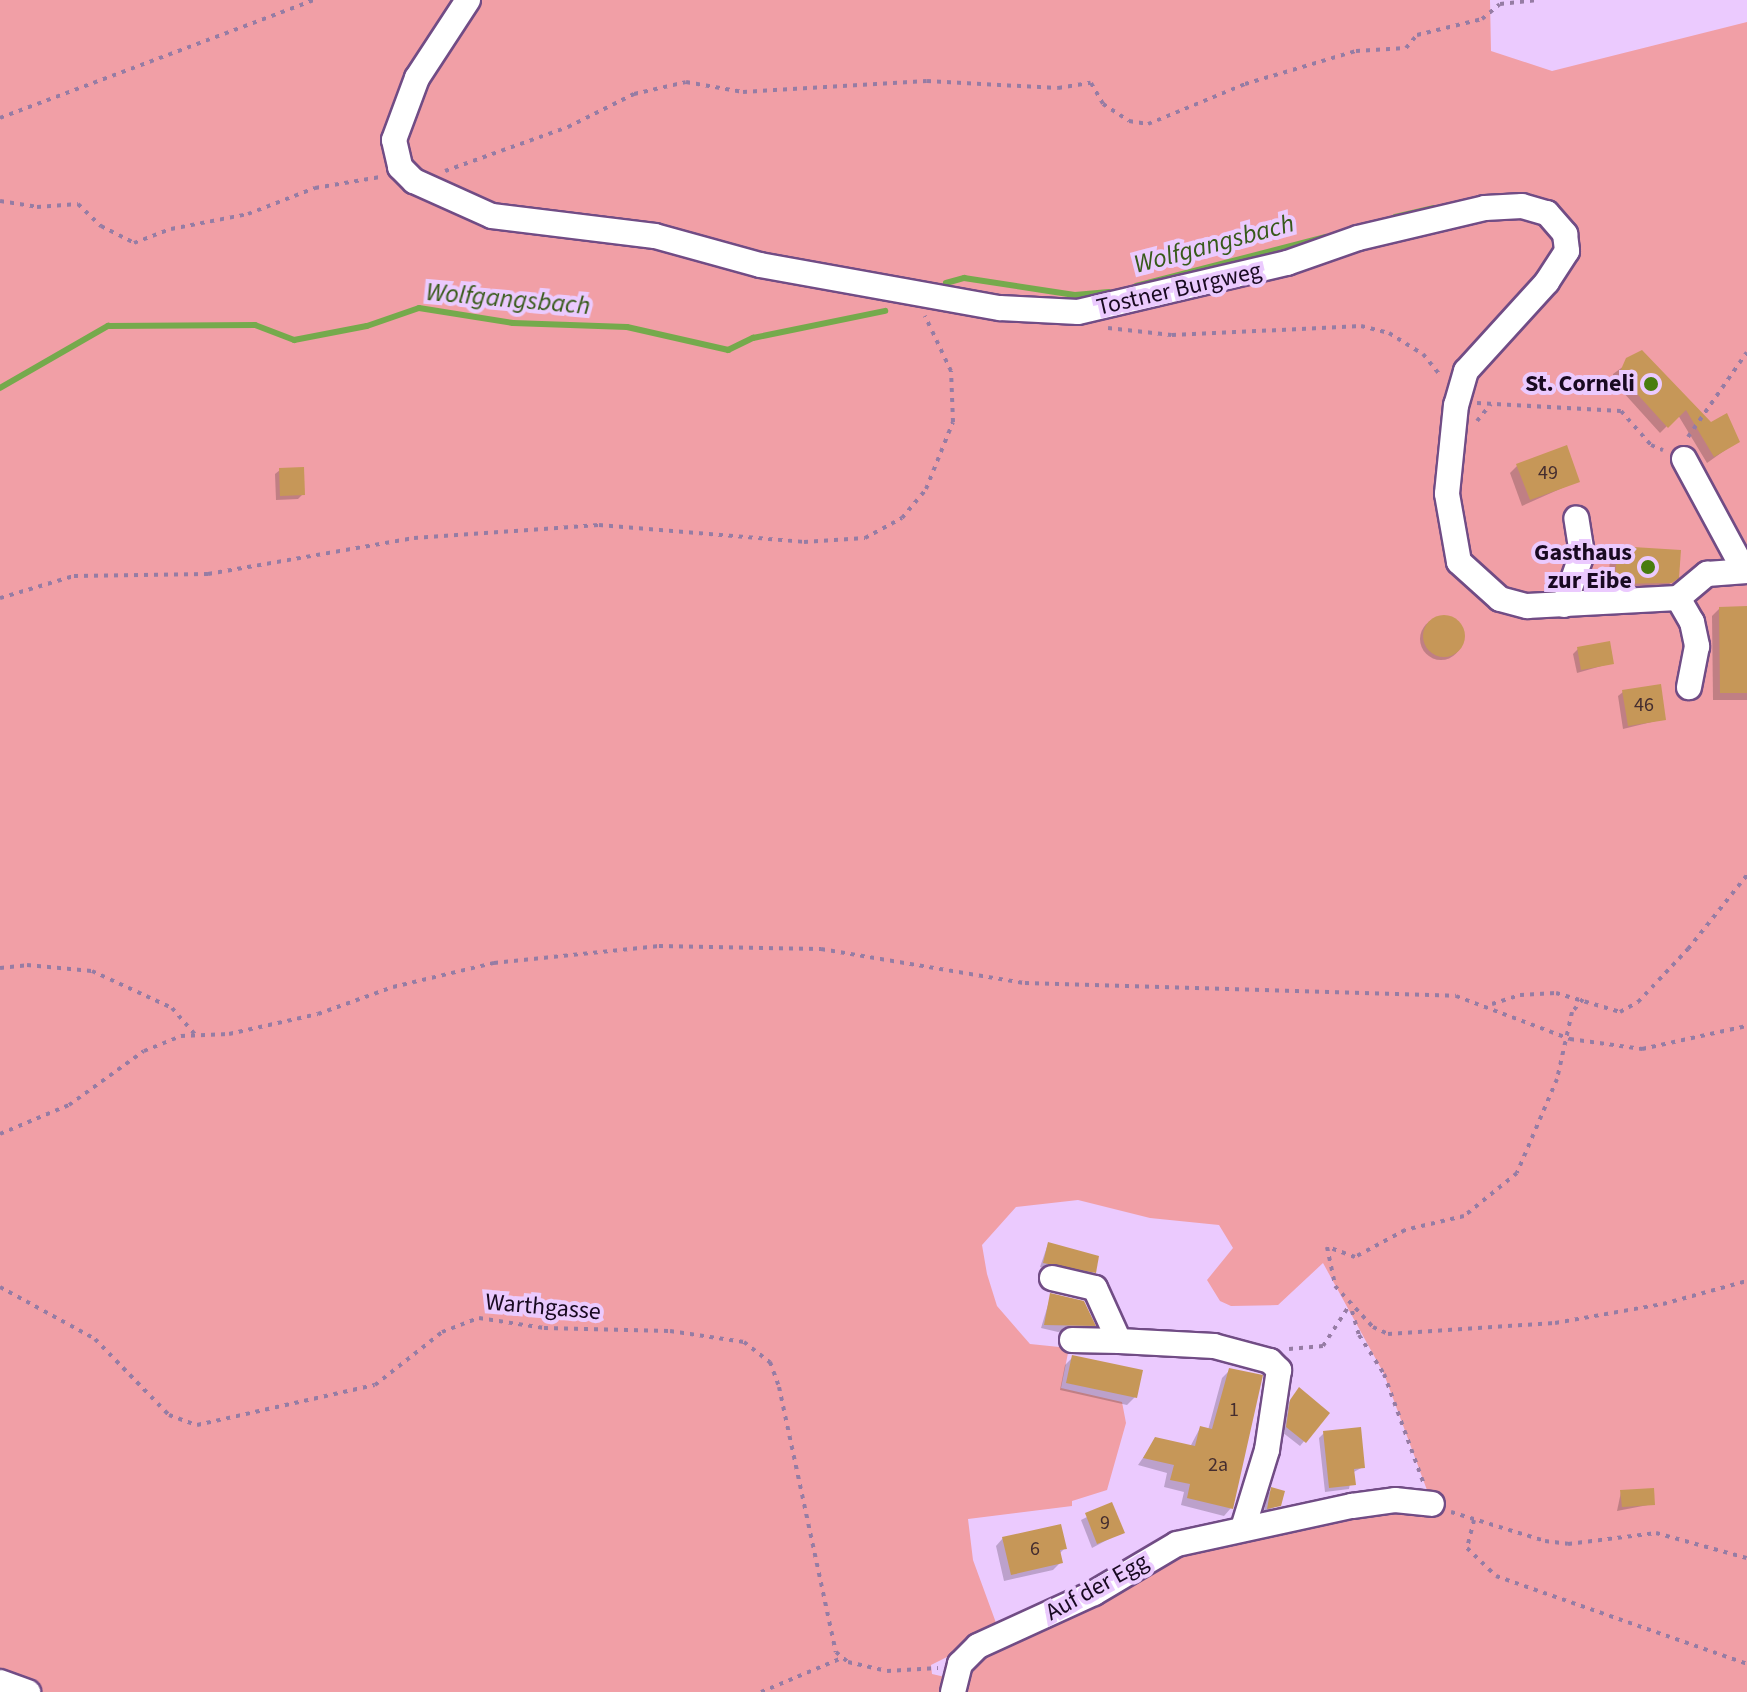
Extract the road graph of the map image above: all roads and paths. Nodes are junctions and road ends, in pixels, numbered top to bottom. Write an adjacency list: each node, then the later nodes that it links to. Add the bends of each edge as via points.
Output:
1 (314, 0): 4 (path)
2 (468, 0): 5 (street, via 399,115 394,140)
3 (1538, 0): 5 (path, via 1500,4 1482,19 1417,35 1406,48 1356,51 1245,84 1148,124 1129,121 1103,104 1091,83 1058,88 927,81 743,92 686,82 634,94 509,150)
4 (0, 118)
5 (407, 174): 6 (path, via 315,188 248,214 171,229 134,243 101,226 78,204 37,207); 7 (street, Tostner Burgweg, via 492,216 655,236 760,265)
6 (0, 201)
7 (914, 292): 8 (street, Tostner Burgweg, via 1000,308); 16 (path, via 951,371 953,422 926,489 902,518 865,538 804,542 599,525 414,538 208,574 74,576)
8 (1078, 312): 11 (path, via 1117,331 1172,335 1361,326 1389,333 1423,354); 11 (street, Tostner Burgweg, via 1287,263 1358,238 1485,208 1522,206 1547,213 1565,234 1567,251 1547,282 1466,371)
9 (1747, 352): 13 (path, via 1713,404 1689,428)
10 (1491, 404): 11 (path); 12 (path); 13 (path, via 1621,411 1651,445)
11 (1456, 405): 18 (street, Tostner Burgweg, via 1447,494 1459,562 1500,599 1527,606)
12 (1475, 423)
13 (1684, 459): 15 (street)
14 (1576, 518): 18 (street, via 1582,554)
15 (1745, 570): 17 (street, via 1707,574)
16 (0, 598)
17 (1678, 598): 18 (street, Tostner Burgweg); 19 (street, via 1692,622 1697,646)
18 (1564, 605)
19 (1689, 687)
20 (1747, 875): 22 (path, via 1638,1002 1620,1012)
21 (0, 968): 25 (path, via 92,971 172,1008)
22 (1583, 999): 23 (path, via 1556,993 1520,995); 26 (path, via 1572,1012)
23 (1490, 1005): 25 (path, via 1456,996 1025,983 821,949 659,946 494,963 393,987 318,1014); 26 (path)
24 (1747, 1026): 26 (path, via 1642,1049)
25 (196, 1036): 27 (path, via 181,1036 144,1051 69,1105)
26 (1570, 1039): 31 (path, via 1517,1173 1464,1216 1405,1230 1355,1257 1327,1247 1335,1286)
27 (0, 1134)
28 (1052, 1278): 33 (street, via 1095,1288)
29 (1747, 1281): 31 (path, via 1663,1304 1555,1323 1388,1334)
30 (0, 1287): 38 (path, Warthgasse, via 95,1339 182,1424 375,1385 442,1332 479,1318 544,1328 670,1331 744,1342 770,1362 779,1387 809,1516 829,1637)
31 (1349, 1306): 34 (path, via 1323,1346 1288,1347 1292,1357); 35 (path, via 1359,1335 1384,1374)
32 (1072, 1340): 33 (street)
33 (1119, 1341): 34 (street, via 1214,1346)
34 (1283, 1368): 36 (street, via 1267,1450)
35 (1432, 1504): 36 (street, Auf der Egg, via 1395,1500)
36 (1243, 1528): 39 (street, Auf der Egg, via 1177,1544 1094,1593 978,1646)
37 (1747, 1558): 40 (path, via 1656,1533 1568,1544 1474,1520 1467,1536 1472,1557 1496,1576)
38 (842, 1658): 39 (path, via 887,1671); 43 (path)
39 (960, 1664): 44 (street)
40 (1747, 1664)
41 (0, 1682): 42 (street)
42 (28, 1692)
43 (761, 1692)
44 (953, 1692)

